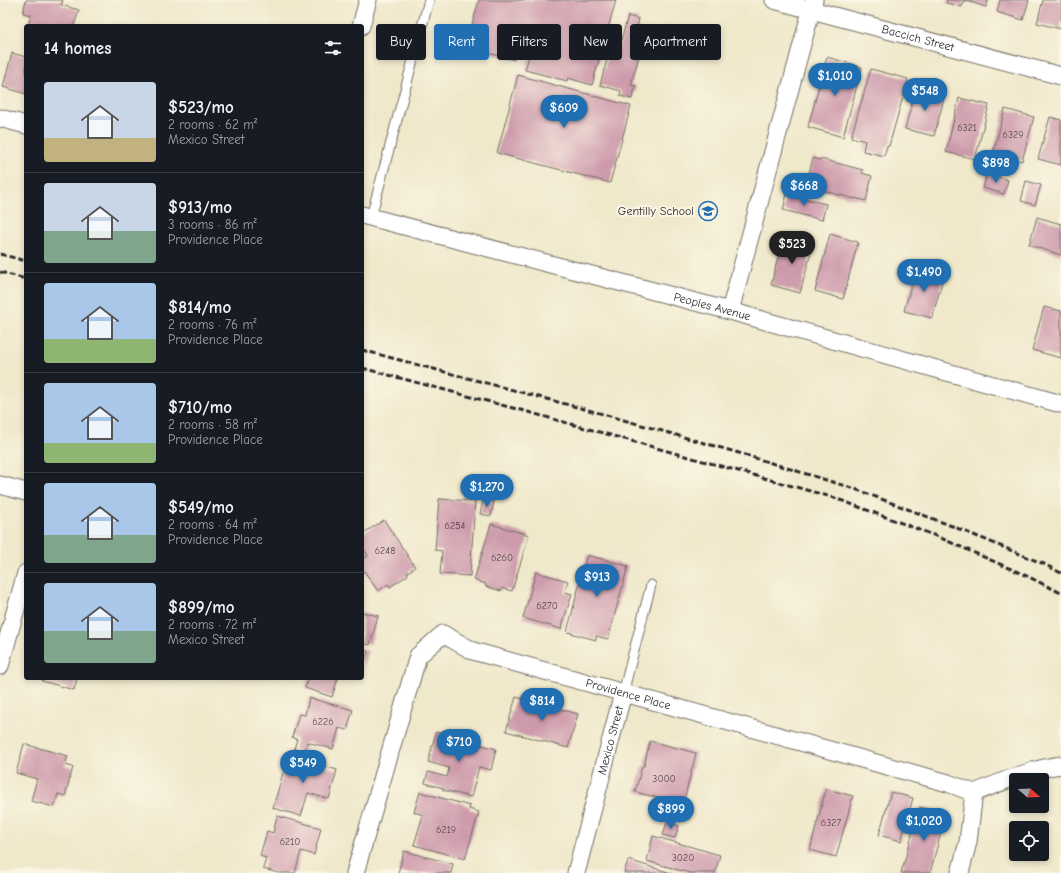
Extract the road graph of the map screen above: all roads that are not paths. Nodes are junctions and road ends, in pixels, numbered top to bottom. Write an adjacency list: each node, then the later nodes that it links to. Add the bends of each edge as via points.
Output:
1 (368, 0): 5 (street)
2 (429, 0): 9 (lane)
3 (774, 0): 4 (street, Baccich Street)
4 (813, 5): 6 (street, Baccich Street); 10 (street)
5 (362, 24)
6 (1061, 76)
7 (0, 118): 8 (street)
8 (24, 124)
9 (366, 216): 10 (street, Peoples Avenue)
10 (730, 311): 11 (street, Peoples Avenue)
11 (1061, 404)
12 (0, 486): 13 (street)
13 (24, 492)
14 (24, 580): 16 (street)
15 (651, 586): 17 (lane, Mexico Street)
16 (0, 666)
17 (623, 693): 19 (street, Providence Place, via 948,783); 20 (street, Providence Place, via 473,650 443,634 418,656); 21 (street, Mexico Street)
18 (1061, 765): 19 (street, via 1018,775)
19 (974, 794): 22 (street, via 968,842)
20 (355, 873)
21 (576, 873)
22 (960, 873)

